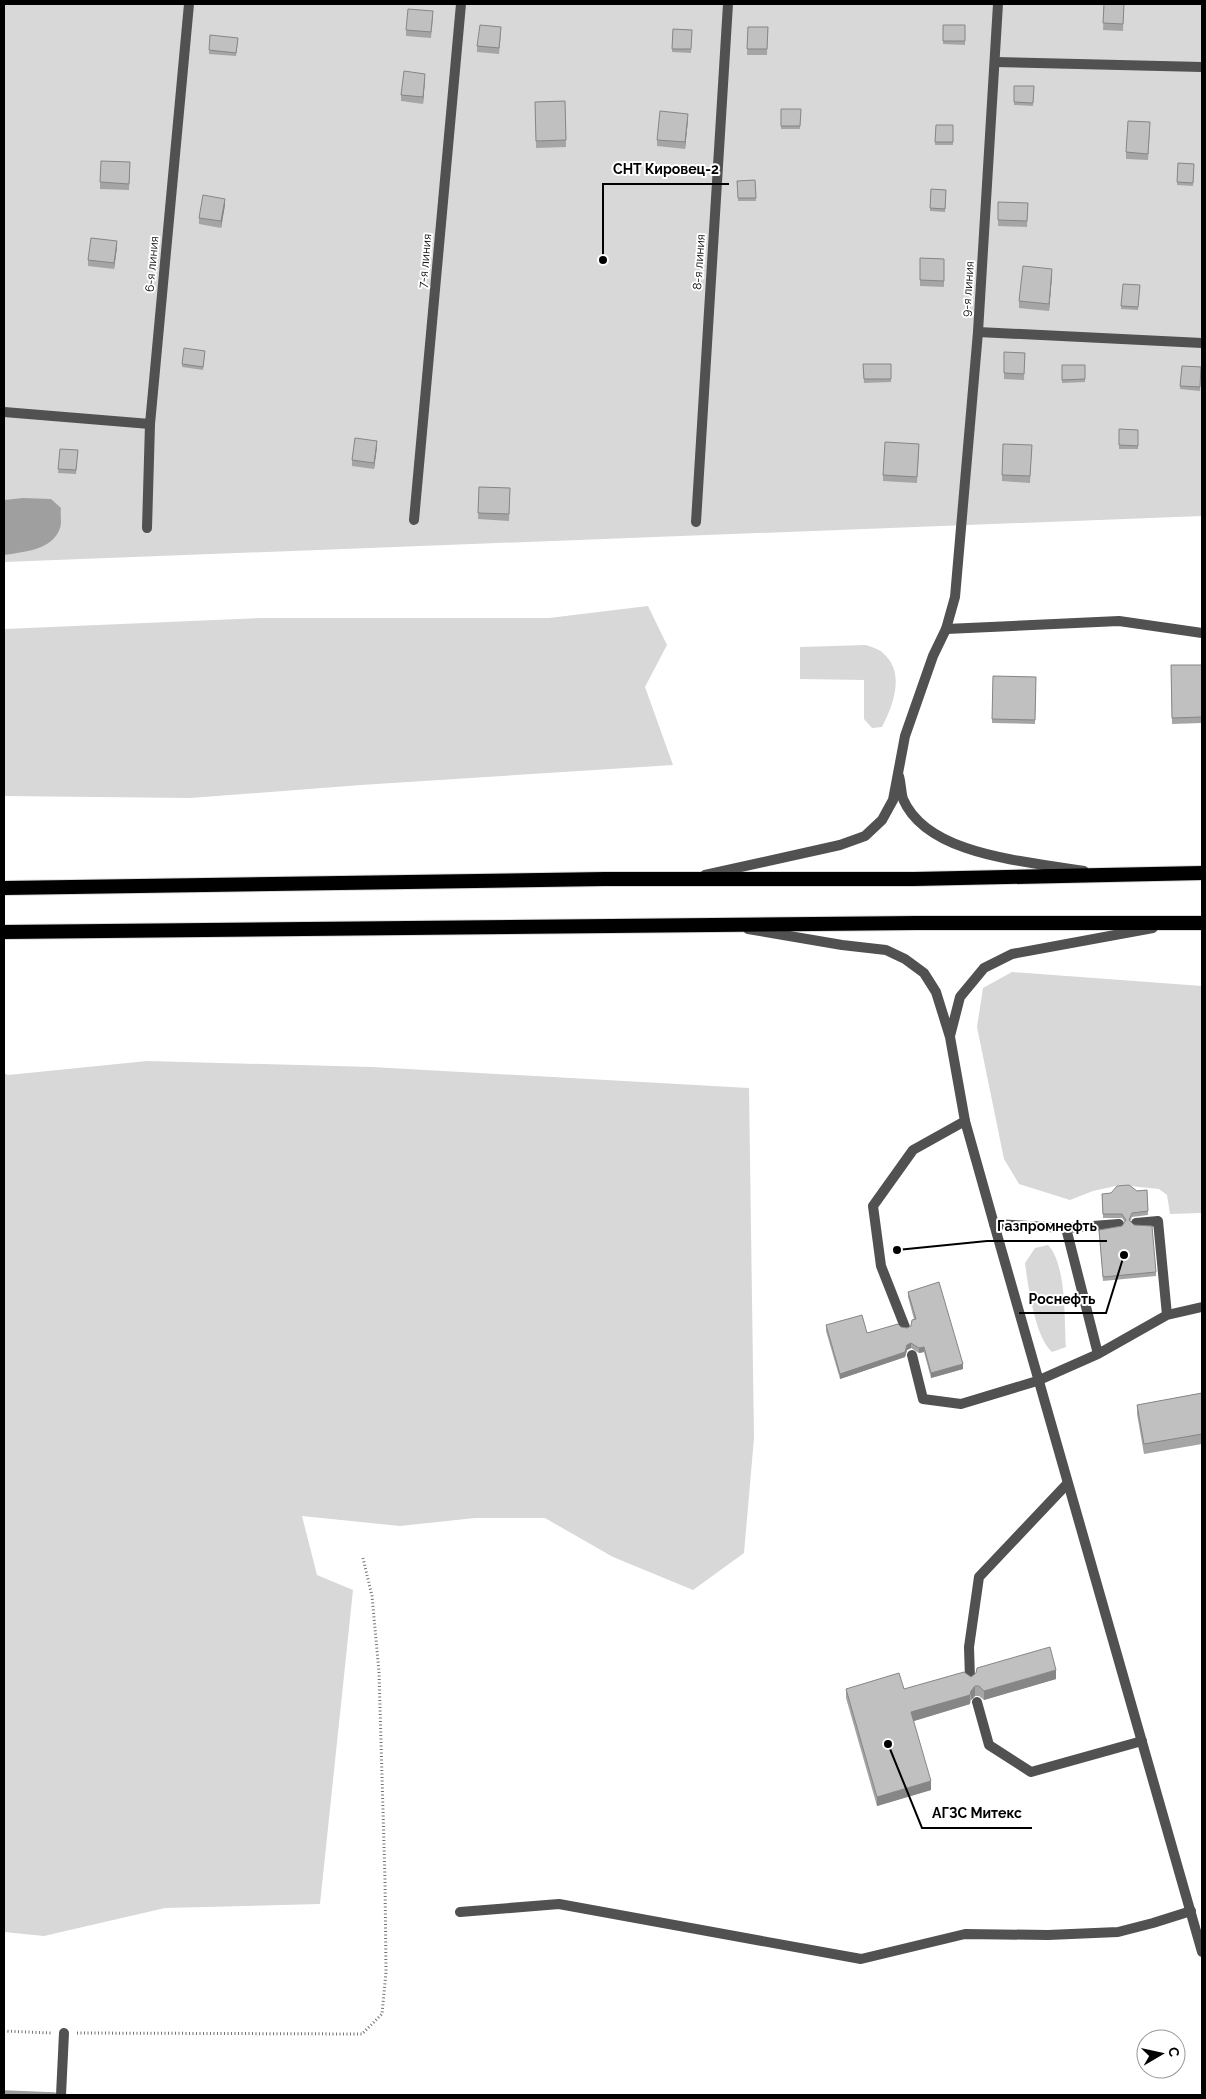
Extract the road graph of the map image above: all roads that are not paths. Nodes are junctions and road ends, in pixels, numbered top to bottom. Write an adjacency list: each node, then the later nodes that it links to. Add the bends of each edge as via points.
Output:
1 (189, 4): 10 (street, 6-я линия)
2 (461, 4): 11 (street, 7-я линия)
3 (728, 4): 12 (street, 8-я линия)
4 (998, 4): 5 (street, 9-я линия)
5 (995, 62): 6 (street); 7 (street, 9-я линия)
6 (1202, 67)
7 (978, 332): 8 (street); 14 (street, 9-я линия, via 955,597)
8 (1202, 343)
9 (4, 412): 10 (street)
10 (150, 424): 13 (street, 6-я линия)
11 (414, 520)
12 (696, 522)
13 (147, 528)
14 (946, 629): 15 (street, via 1119,621); 16 (street, 9-я линия, via 904,736)
15 (1202, 632)
16 (898, 765): 18 (street, via 903,798 924,827 939,838 970,850); 19 (street, 9-я линия, via 893,800 882,820 865,836 840,845)
17 (1202, 873): 18 (highway)
18 (1103, 874): 19 (highway)
19 (686, 880): 20 (highway)
20 (4, 888)
21 (1176, 923): 22 (highway); 23 (highway); 25 (street, via 1012,954 984,968 960,997)
22 (1202, 923)
23 (726, 926): 24 (highway); 25 (street, via 886,950 905,959 924,973 932,986)
24 (4, 932)
25 (950, 1037): 26 (street)
26 (965, 1121): 28 (street); 33 (street, via 914,1150 873,1206 881,1266)
27 (1136, 1222): 32 (street, via 1158,1221)
28 (994, 1224): 30 (street); 36 (street)
29 (1119, 1224): 30 (street)
30 (1066, 1228): 34 (street)
31 (1202, 1307): 32 (street)
32 (1167, 1315): 34 (street)
33 (905, 1327)
34 (1098, 1354): 36 (street)
35 (912, 1355): 36 (street, via 923,1399 960,1404)
36 (1037, 1381): 37 (street)
37 (1067, 1484): 38 (street, via 979,1576 969,1647); 40 (street)
38 (970, 1679)
39 (977, 1702): 40 (street, via 989,1745 1031,1772)
40 (1142, 1741): 41 (street)
41 (1191, 1911): 42 (street, via 1118,1932 965,1934 861,1959 559,1904); 43 (street)
42 (460, 1912)
43 (1202, 1952)
44 (64, 2033): 45 (street)
45 (61, 2095)

